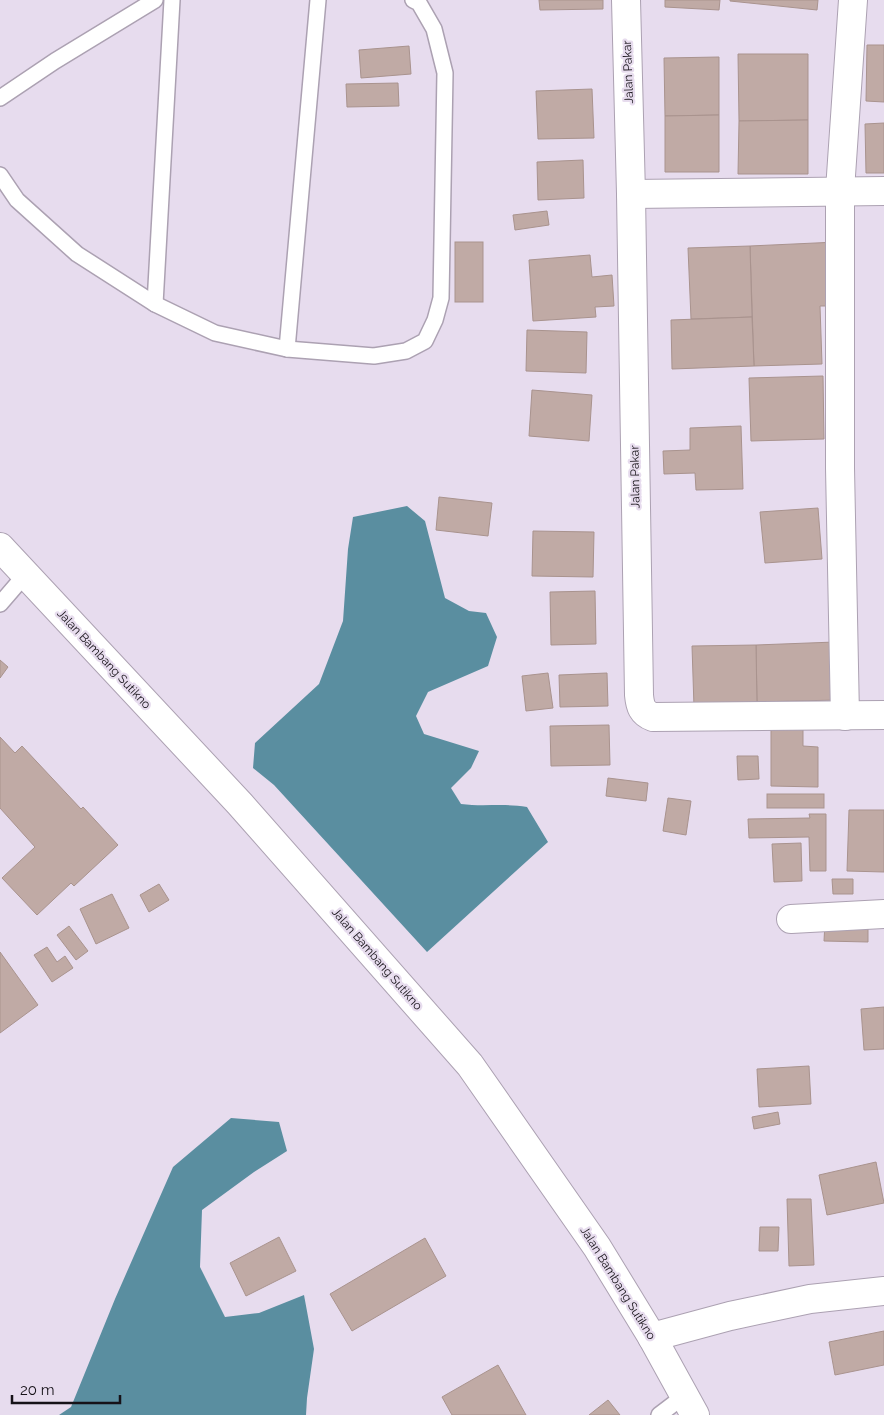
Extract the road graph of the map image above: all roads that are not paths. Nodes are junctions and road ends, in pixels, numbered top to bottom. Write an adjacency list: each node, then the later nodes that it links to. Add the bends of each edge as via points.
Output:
1 (155, 0): 7 (lane)
2 (172, 0): 12 (lane)
3 (318, 0): 13 (lane)
4 (413, 0): 13 (lane, via 419,3 434,29 445,73 441,298 435,320 425,341 406,351 374,356)
5 (626, 0): 11 (street, Jalan Pakar)
6 (853, 0): 9 (street)
7 (0, 98)
8 (0, 175): 12 (lane, via 17,200 77,254)
9 (840, 190): 10 (street); 11 (street); 18 (street, via 840,468)
10 (884, 191)
11 (631, 194): 18 (street, Jalan Pakar, via 641,709 653,717)
12 (155, 304): 13 (lane, via 215,334)
13 (286, 349)
14 (0, 547): 15 (street, Jalan Bambang Sutikno)
15 (25, 575): 16 (lane); 22 (street, Jalan Bambang Sutikno, via 240,804 470,1065 597,1247)
16 (0, 604)
17 (884, 715): 18 (street, Jalan Pakar)
18 (845, 716)
19 (884, 914): 20 (street)
20 (791, 920)
21 (884, 1291): 22 (street, via 810,1299)
22 (652, 1337): 23 (street, Jalan Bambang Sutikno)
23 (690, 1405): 24 (lane)
24 (659, 1415)

